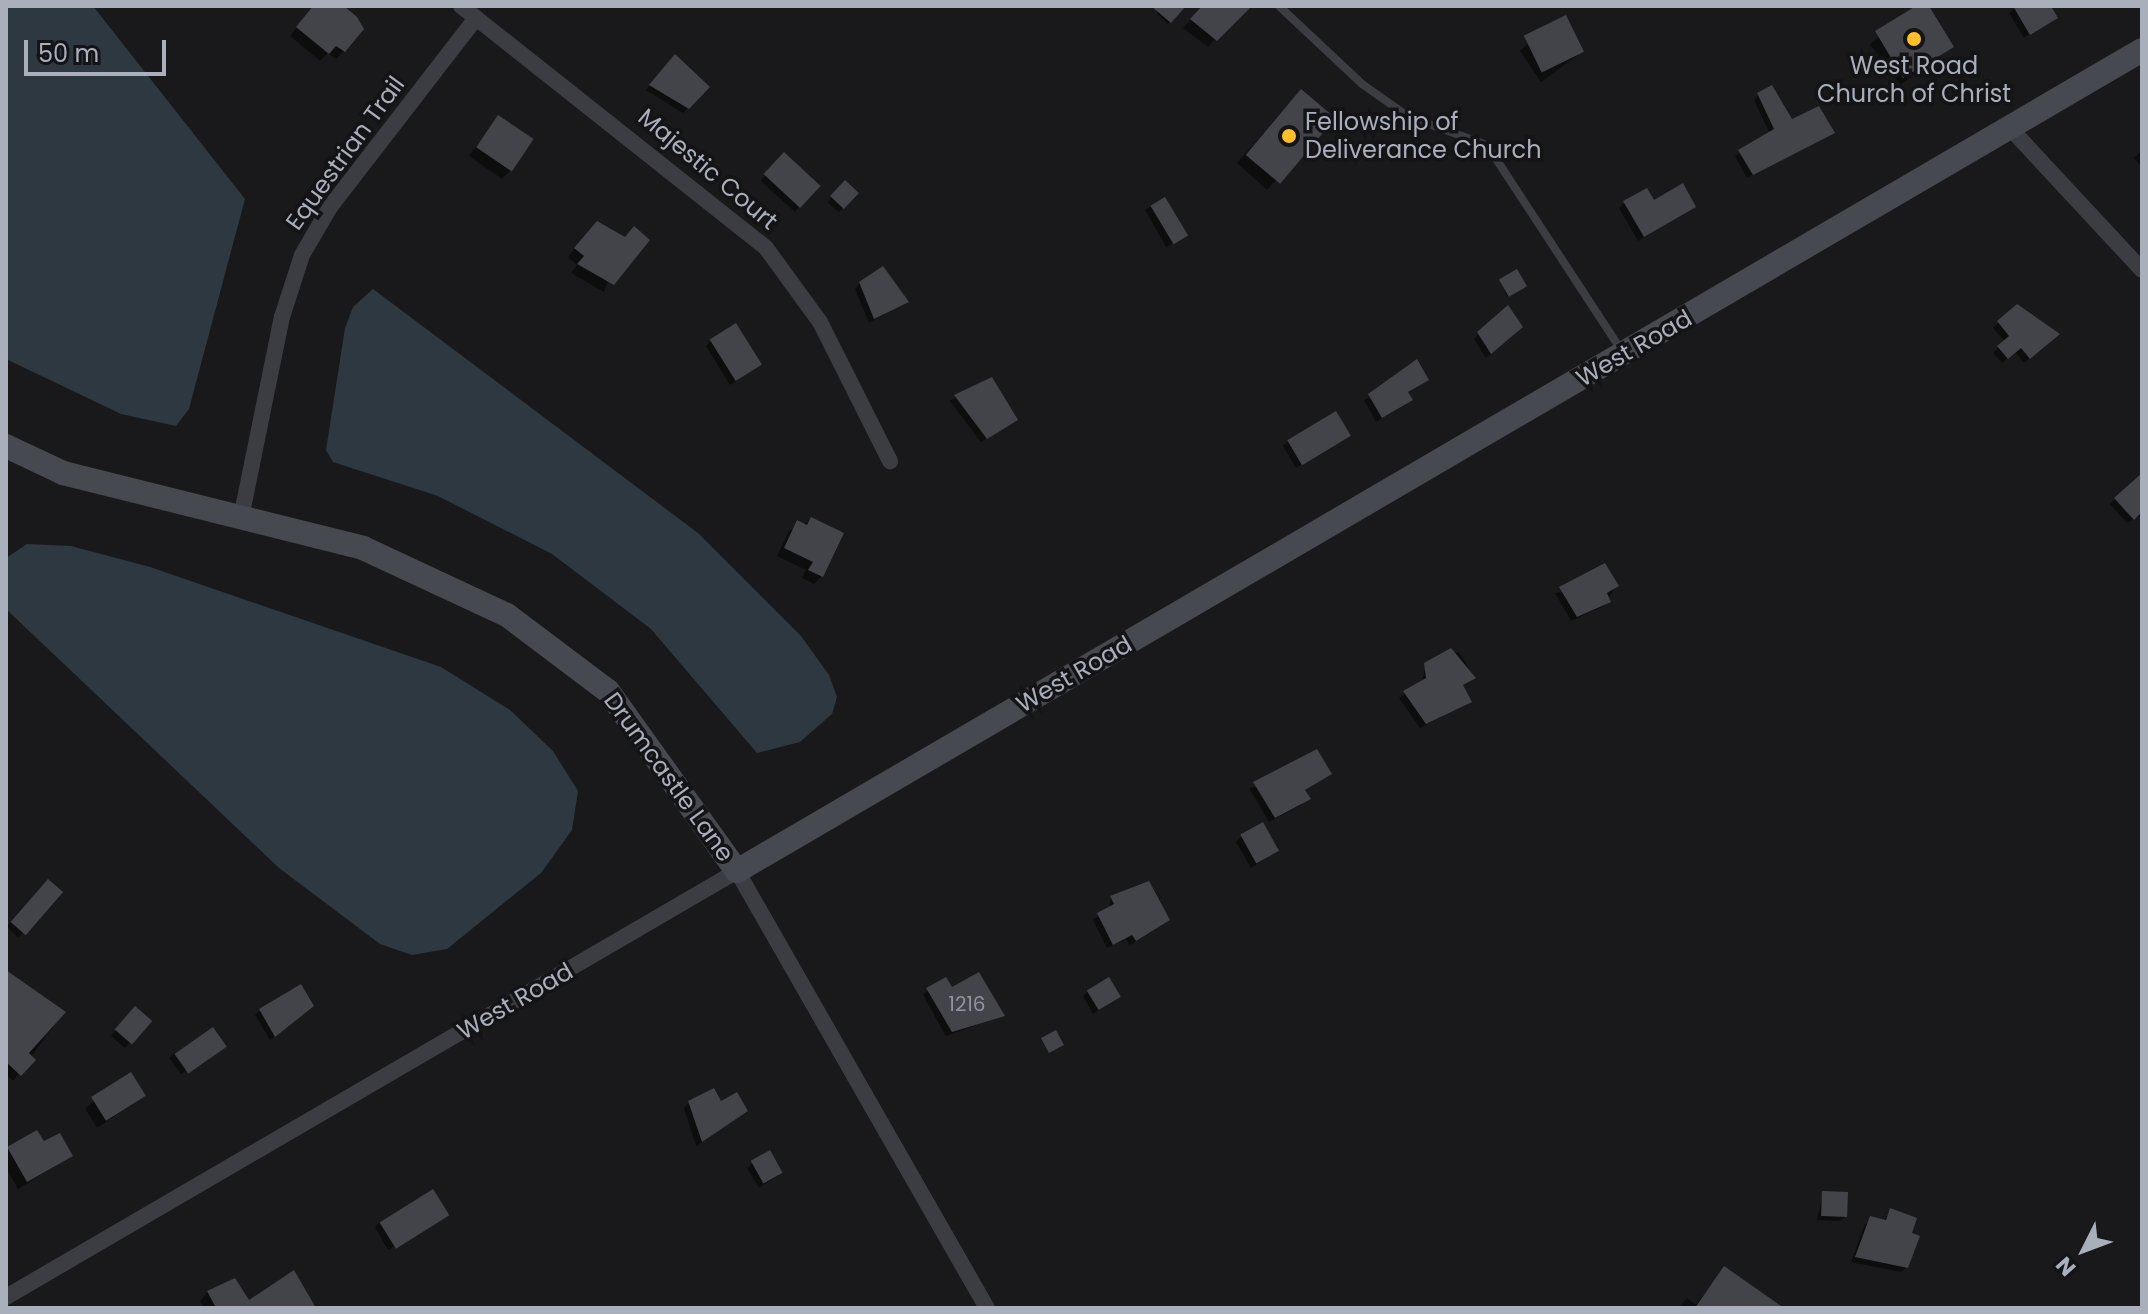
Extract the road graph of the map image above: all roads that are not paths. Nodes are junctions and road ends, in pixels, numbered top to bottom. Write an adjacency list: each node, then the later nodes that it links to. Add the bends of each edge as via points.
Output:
1 (461, 6): 3 (street, Majestic Court)
2 (1279, 6): 7 (lane, via 1409,117 1487,145)
3 (476, 18): 9 (street, Majestic Court, via 766,248 820,322); 10 (street, Equestrian Trail, via 330,207 302,255 282,317)
4 (2142, 50): 5 (street, West Road)
5 (2010, 128): 6 (street); 7 (street, West Road)
6 (2142, 270)
7 (1624, 354): 11 (street, West Road)
8 (6, 446): 10 (street, Drumcastle Lane, via 63,473)
9 (890, 461)
10 (241, 518): 11 (street, Drumcastle Lane, via 363,548 439,577 566,655 608,691)
11 (737, 871): 12 (street, West Road); 13 (street, Drumcastle Lane)
12 (6, 1297)
13 (987, 1308)

